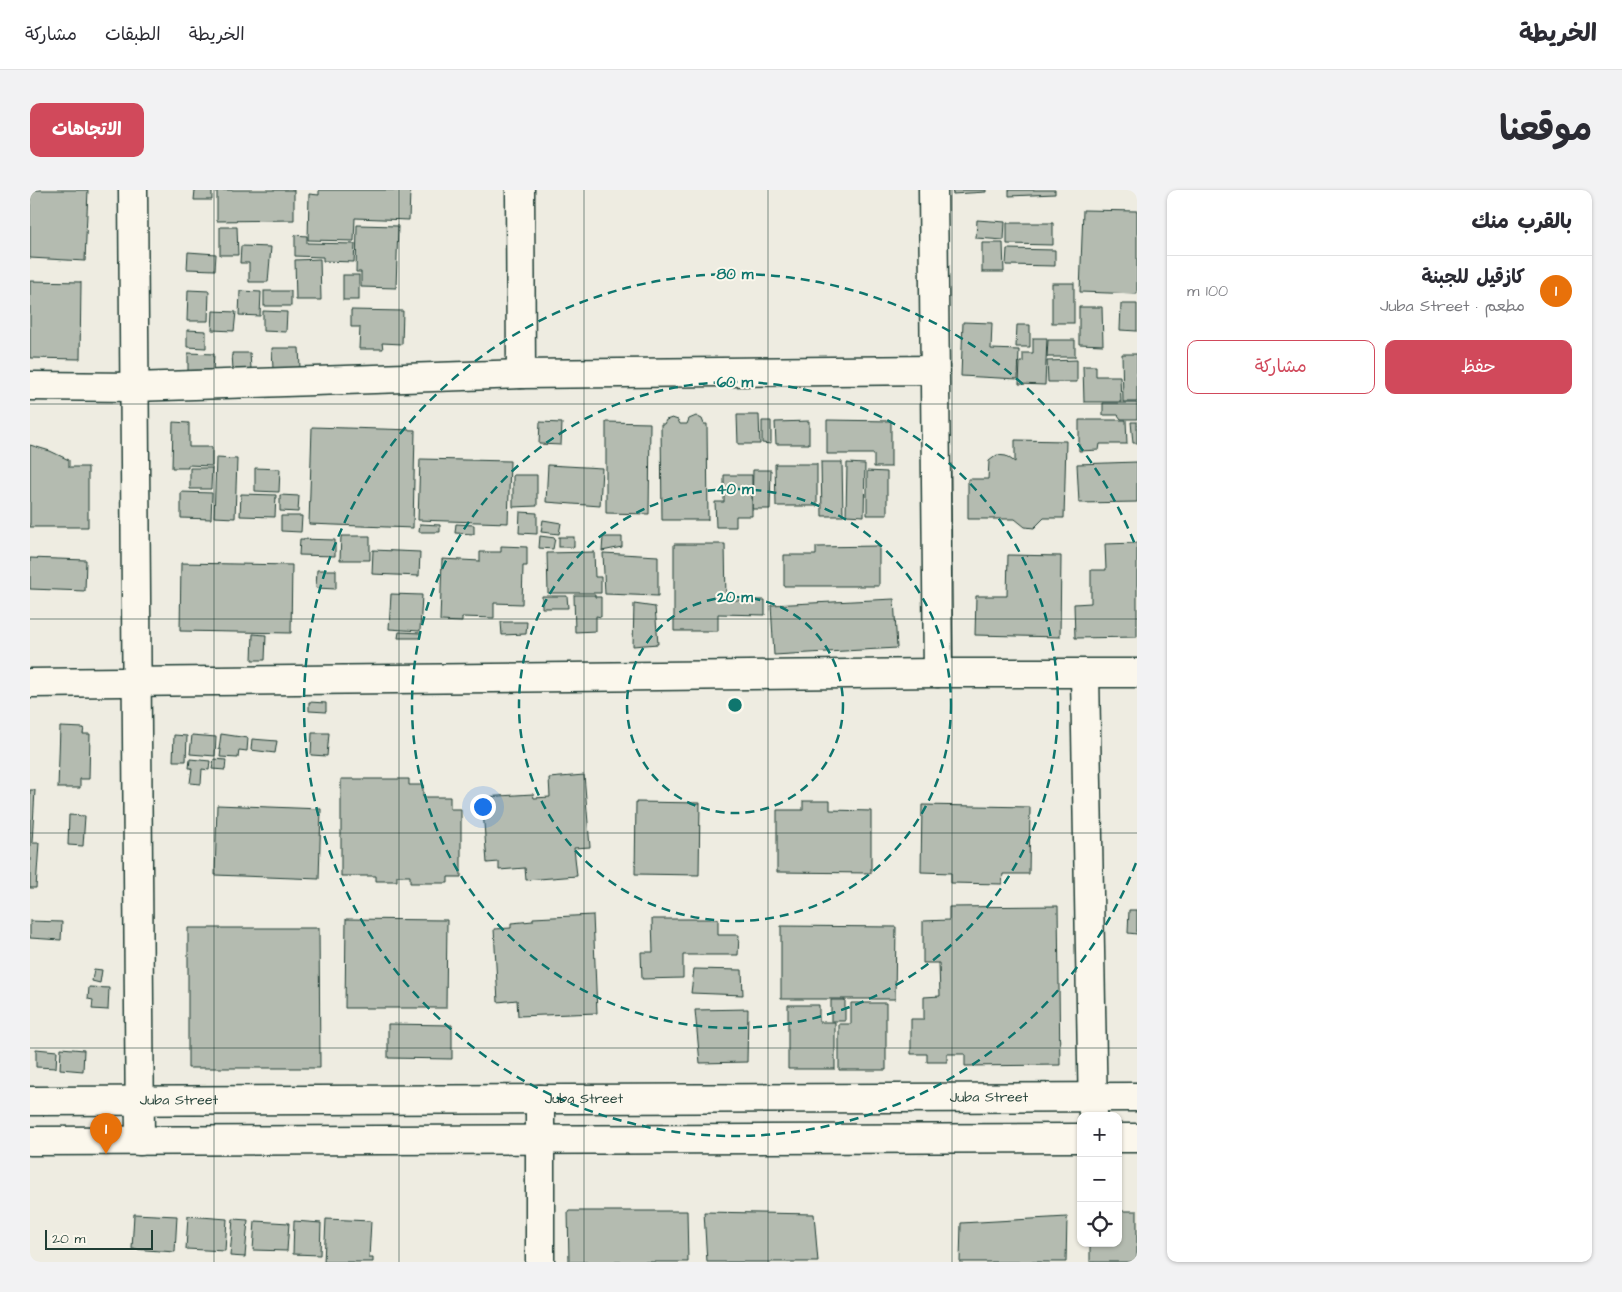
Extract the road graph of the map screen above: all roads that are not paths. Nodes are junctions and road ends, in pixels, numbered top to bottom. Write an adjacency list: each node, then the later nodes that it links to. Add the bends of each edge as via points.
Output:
1 (133, 190): 7 (street)
2 (520, 190): 5 (street)
3 (933, 190): 4 (street)
4 (934, 370): 5 (street); 8 (street)
5 (521, 374): 7 (street)
6 (30, 386): 7 (street)
7 (134, 387): 12 (street)
8 (938, 673): 10 (street); 12 (street)
9 (1137, 673): 10 (street)
10 (1085, 674): 17 (street)
11 (30, 683): 12 (street)
12 (138, 683): 16 (street)
13 (1137, 1097): 17 (street, Juba Street)
14 (540, 1099): 16 (street, Juba Street); 17 (street, Juba Street); 22 (street)
15 (30, 1101): 16 (street, Juba Street)
16 (139, 1101): 21 (street)
17 (1094, 1106)
18 (1077, 1138): 22 (street)
19 (1122, 1138): 20 (street)
20 (1137, 1138)
21 (140, 1140): 22 (street); 23 (street)
22 (540, 1140): 24 (street)
23 (30, 1141)
24 (540, 1262)

